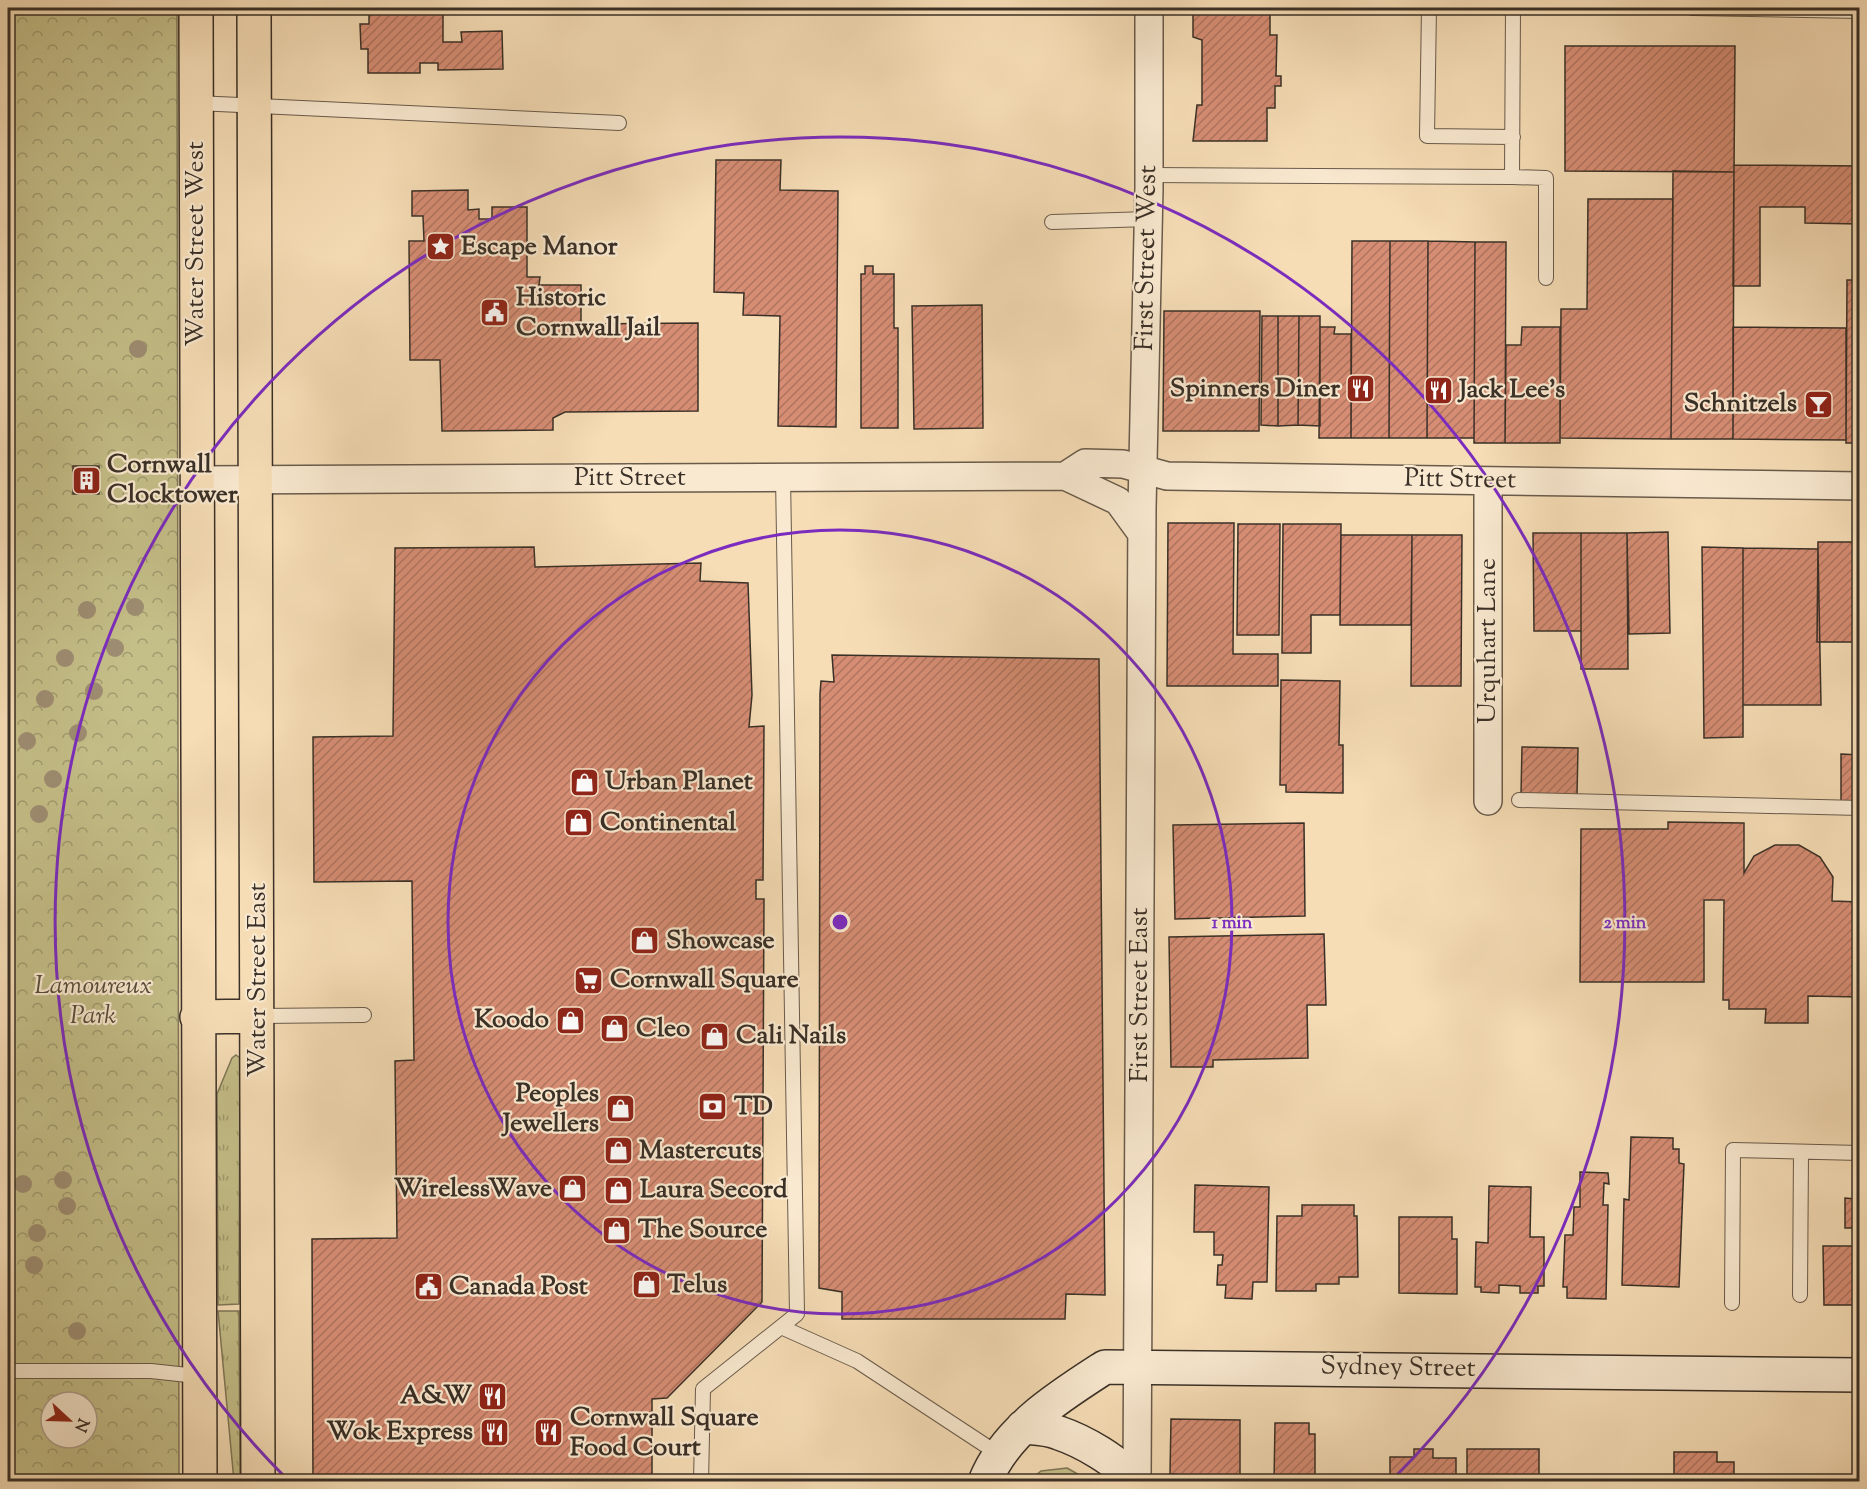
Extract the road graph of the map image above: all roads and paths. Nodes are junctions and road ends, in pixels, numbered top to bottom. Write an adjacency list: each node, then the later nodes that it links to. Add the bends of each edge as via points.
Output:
1 (196, 8): 8 (main road, Water Street West)
2 (254, 8): 9 (main road)
3 (1149, 8): 12 (street, First Street West)
4 (1429, 8): 11 (lane, via 1426,136)
5 (1513, 8): 11 (lane)
6 (1692, 8): 7 (lane)
7 (1860, 11)
8 (196, 103): 9 (lane); 21 (main road, Water Street West)
9 (255, 108): 10 (lane); 20 (main road)
10 (619, 123)
11 (1512, 137): 13 (lane)
12 (1149, 175): 13 (lane); 14 (street, First Street West)
13 (1512, 177): 16 (lane, via 1546,178)
14 (1149, 219): 15 (lane); 17 (street, First Street West)
15 (1052, 222)
16 (1546, 278)
17 (1143, 470): 18 (street, Pitt Street, via 1123,464 1085,464); 22 (street, Pitt Street, via 1167,476); 24 (street, First Street West)
18 (1065, 476): 19 (street, Pitt Street); 24 (street, Pitt Street, via 1118,501)
19 (783, 477): 20 (street, Pitt Street); 35 (lane, via 797,1314)
20 (255, 479): 21 (street, Pitt Street); 29 (main road, Water Street East)
21 (196, 480): 30 (main road)
22 (1488, 481): 23 (street, Pitt Street); 26 (street, Urquhart Lane)
23 (1860, 486)
24 (1142, 521): 36 (street, First Street East)
25 (1519, 800): 27 (lane)
26 (1488, 801)
27 (1860, 808)
28 (364, 1015): 29 (lane)
29 (258, 1016): 30 (main road); 43 (main road, Water Street East)
30 (197, 1017): 39 (main road)
31 (1801, 1152): 32 (lane); 33 (lane); 34 (lane, via 1733,1150)
32 (1860, 1153)
33 (1800, 1295)
34 (1732, 1303)
35 (781, 1327): 41 (lane, via 857,1361); 44 (lane, via 703,1389)
36 (1137, 1367): 38 (street, Sydney Street); 40 (street, Sydney Street, via 1105,1367); 46 (street, First Street East)
37 (8, 1371): 39 (lane, via 151,1371)
38 (1860, 1375)
39 (197, 1376): 42 (main road)
40 (1023, 1427): 41 (street, Sydney Street); 45 (street, via 1058,1432 1087,1446 1127,1472)
41 (992, 1468)
42 (200, 1482)
43 (258, 1482)
44 (701, 1482)
45 (1132, 1482)
46 (1137, 1482)

